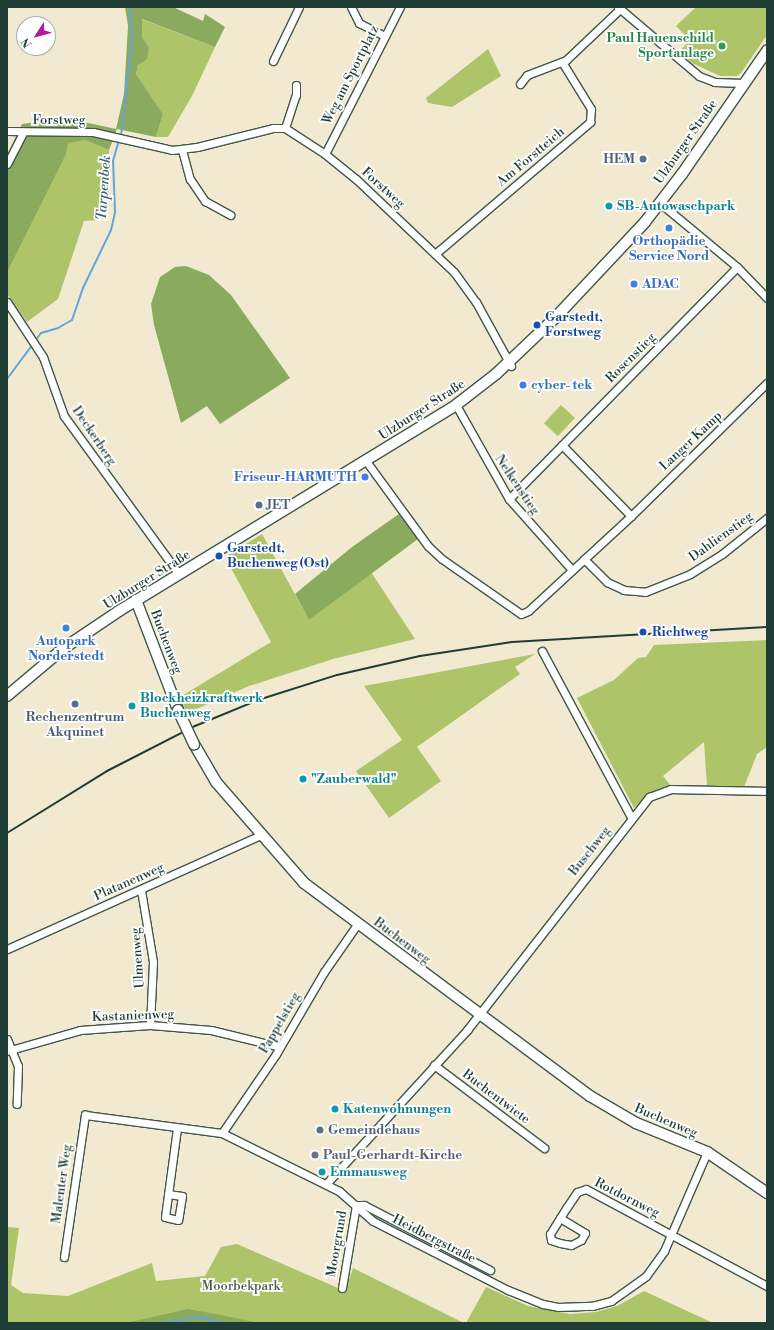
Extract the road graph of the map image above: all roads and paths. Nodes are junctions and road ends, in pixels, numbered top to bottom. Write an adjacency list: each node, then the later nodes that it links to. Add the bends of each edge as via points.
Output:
1 (299, 7): 7 (street)
2 (351, 7): 5 (street, via 359,23)
3 (400, 7): 5 (street, Weg am Sportplatz)
4 (619, 8): 8 (street); 9 (street, via 699,76 715,82)
5 (384, 36): 16 (street, Weg am Sportplatz)
6 (767, 51): 9 (main road, Ulzburger Straße)
7 (273, 61)
8 (562, 62): 10 (street, via 527,75); 20 (street, Am Forstteich, via 591,109 590,122)
9 (743, 83): 18 (main road, Ulzburger Straße)
10 (520, 84)
11 (296, 85): 12 (street, via 296,95)
12 (285, 128): 15 (street, Forstweg, via 273,128); 16 (street, Forstweg)
13 (7, 131): 14 (street, Forstweg)
14 (23, 132): 15 (street, Forstweg, via 93,132 162,150); 17 (street)
15 (182, 150): 19 (street, via 190,178 205,201)
16 (324, 154): 20 (street, Forstweg, via 384,204)
17 (7, 164)
18 (660, 203): 21 (street); 24 (main road, Ulzburger Straße, via 627,243)
19 (230, 215)
20 (435, 254): 24 (street, Forstweg, via 467,288)
21 (737, 267): 22 (street); 27 (street, Rosenstieg)
22 (767, 298)
23 (7, 302): 34 (street, Deckerberg, via 43,357 64,416)
24 (510, 364): 26 (main road, Ulzburger Straße)
25 (767, 383): 30 (street, Langer Kamp)
26 (456, 405): 28 (main road, Ulzburger Straße); 29 (street, Nelkenstieg)
27 (562, 445): 29 (street, Rosenstieg); 30 (street)
28 (366, 461): 33 (street, Langer Kamp, via 428,546 442,559 520,614 528,611); 34 (main road, Ulzburger Straße)
29 (509, 499): 33 (street, Nelkenstieg)
30 (631, 516): 32 (street, Langer Kamp)
31 (767, 518): 32 (street, Dahlienstieg, via 722,554 690,574 645,592 624,590 607,582)
32 (584, 559): 33 (street, Langer Kamp)
33 (572, 570)
34 (178, 574): 35 (main road, Ulzburger Straße)
35 (136, 600): 37 (main road, Ulzburger Straße, via 64,648); 40 (main road, Buchenweg, bridge, via 178,710 194,744 216,782)
36 (542, 651): 39 (street)
37 (7, 696)
38 (767, 791): 39 (street, Buschweg, via 671,789 650,797)
39 (631, 817): 44 (street, Buschweg)
40 (261, 835): 41 (street, Platanenweg); 42 (main road, Buchenweg, via 304,883)
41 (141, 890): 43 (street, Platanenweg); 45 (street, Ulmenweg, via 153,962)
42 (358, 923): 44 (main road, Buchenweg); 47 (street, Pappelstieg, via 324,972)
43 (7, 949)
44 (479, 1015): 49 (street, Buschweg); 55 (main road, Buchenweg, via 616,1113)
45 (150, 1025): 47 (street, Kastanienweg, via 211,1030); 48 (street, Kastanienweg, via 80,1030)
46 (7, 1039): 48 (street)
47 (280, 1048): 53 (street, Pappelstieg)
48 (9, 1050): 50 (street, via 18,1066)
49 (434, 1065): 54 (street, Buchentwiete); 56 (street, Buschweg)
50 (17, 1104)
51 (85, 1115): 52 (street, Heidbergstraße); 62 (street, Malenter Weg)
52 (177, 1128): 53 (street, Heidbergstraße); 58 (street)
53 (222, 1133): 56 (street, Heidbergstraße)
54 (544, 1148)
55 (707, 1152): 57 (main road, Buchenweg); 61 (street, Heidbergstraße)
56 (326, 1184): 59 (street, Heidbergstraße)
57 (767, 1193)
58 (168, 1194)
59 (356, 1204): 61 (street, Heidbergstraße, via 367,1218 474,1273 531,1300 558,1307 592,1306 624,1294 646,1276 664,1250); 63 (street, via 364,1205); 65 (street, Moorgrund)
60 (560, 1218): 60 (street, Rotdornweg, via 550,1234 551,1240 571,1245 581,1240 585,1233); 61 (street, Rotdornweg, via 577,1192 586,1189)
61 (671, 1234): 64 (street, Rotdornweg)
62 (64, 1257)
63 (490, 1270)
64 (767, 1286)
65 (342, 1288)

